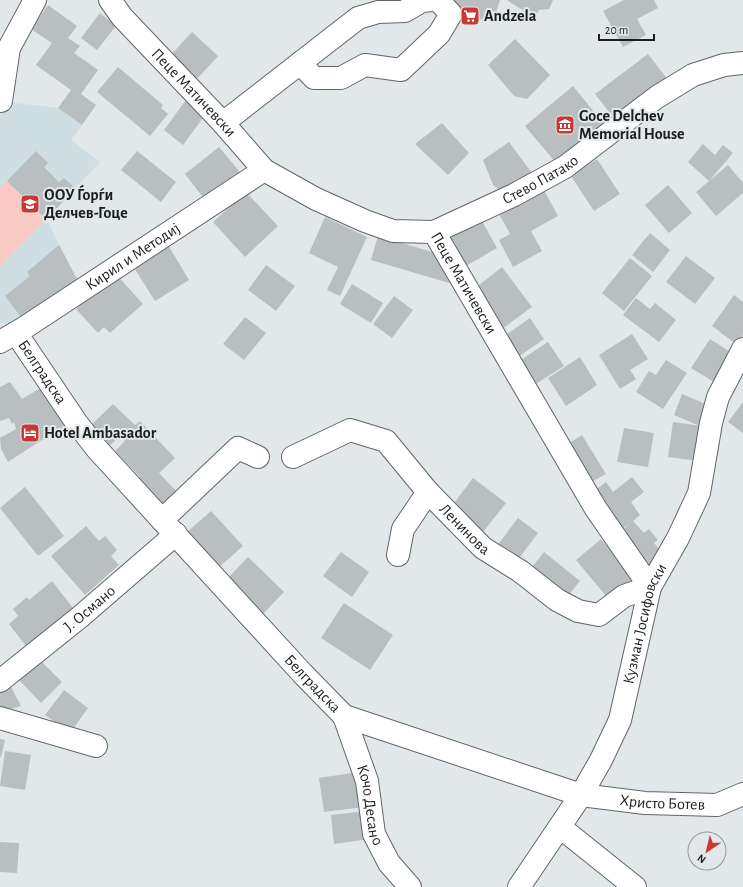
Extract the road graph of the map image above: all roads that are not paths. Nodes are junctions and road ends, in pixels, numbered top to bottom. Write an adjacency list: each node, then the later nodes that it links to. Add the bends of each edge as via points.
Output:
1 (35, 0): 7 (street, via 10,48)
2 (432, 0): 5 (street, via 422,1 405,11 378,12 358,18)
3 (438, 0): 5 (street, via 451,14 439,34 401,70 365,65 341,78 314,78)
4 (116, 6): 8 (street, Пеце Матичевски)
5 (300, 63): 8 (street)
6 (743, 63): 10 (street, Стево Патако, via 724,65 693,75 657,97 565,167)
7 (2, 101)
8 (222, 123): 9 (street, Пеце Матичевски)
9 (264, 170): 10 (street, Пеце Матичевски, via 316,199 365,221 394,231); 11 (street, Кирил и Методиј)
10 (434, 232): 18 (street, Пеце Матичевски, via 596,509)
11 (8, 337): 16 (street, Белградска, via 76,422)
12 (743, 349): 18 (street, Кузман Јосифовски, via 718,397 699,493 678,538)
13 (258, 457): 16 (street, via 238,448)
14 (293, 457): 15 (street, Ленинова, via 350,430 386,440)
15 (428, 492): 17 (street, via 403,529); 18 (street, Ленинова, via 483,548 520,571 557,600 578,611 599,615 624,596)
16 (169, 527): 19 (street, Ј. Османо, via 80,617); 20 (street, Белградска)
17 (398, 555)
18 (650, 587): 24 (street, Кузман Јосифовски, via 620,720)
19 (0, 680)
20 (344, 716): 24 (street, Белградска); 26 (street, Кочо Десано, via 367,781 374,834 389,862)
21 (0, 718): 22 (street)
22 (96, 746)
23 (743, 794): 24 (street, Христо Ботев, via 717,805 645,803)
24 (581, 795): 25 (street, Кузман Јосифовски)
25 (560, 827): 27 (street, Кузман Јосифовски); 28 (street)
26 (410, 887)
27 (519, 887)
28 (635, 887)

